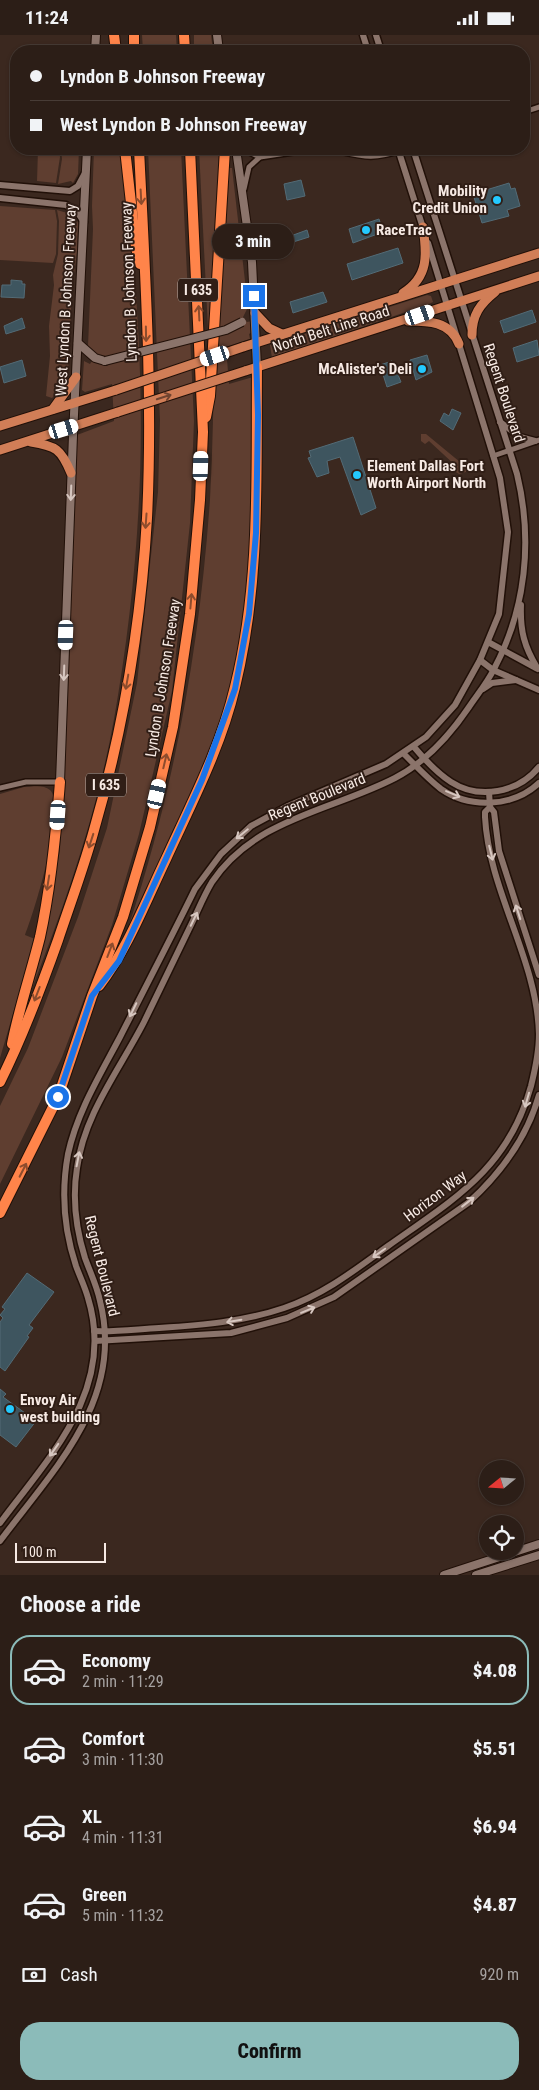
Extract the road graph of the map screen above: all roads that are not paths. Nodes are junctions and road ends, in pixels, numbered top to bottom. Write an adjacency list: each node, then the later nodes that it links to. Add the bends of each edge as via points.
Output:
1 (87, 155): 14 (main road, West Lyndon B Johnson Freeway)
2 (126, 155): 24 (highway, via 136,248)
3 (139, 155): 24 (highway, Lyndon B Johnson Freeway / I 635, one-way to 24)
4 (190, 155): 43 (highway, Lyndon B Johnson Freeway / I 635, one-way to 4)
5 (224, 155): 43 (highway, via 210,396)
6 (237, 155): 16 (main road)
7 (253, 155): 13 (street)
8 (273, 155): 13 (street)
9 (355, 155): 10 (street)
10 (384, 155)
11 (400, 155): 19 (street, Regent Boulevard)
12 (415, 155): 22 (street, Regent Boulevard)
13 (260, 157): 16 (street, via 248,167)
14 (86, 165): 15 (street, via 81,183 70,191); 18 (main road, West Lyndon B Johnson Freeway)
15 (0, 185)
16 (243, 192): 29 (main road)
17 (0, 198): 18 (street, via 66,205 78,213)
18 (84, 223): 34 (main road, West Lyndon B Johnson Freeway)
19 (423, 227): 23 (street, Regent Boulevard); 26 (main road, via 424,270 412,288)
20 (539, 253): 22 (main road, North Belt Line Road)
21 (539, 276): 25 (main road, North Belt Line Road)
22 (454, 280): 23 (main road, North Belt Line Road); 27 (street, Regent Boulevard)
23 (441, 284): 26 (main road, North Belt Line Road); 28 (street, Regent Boulevard)
24 (145, 285): 77 (highway, Lyndon B Johnson Freeway / I 635, one-way to 77, via 149,473 137,613 124,700 94,831 49,963)
25 (499, 289): 27 (main road, North Belt Line Road); 32 (main road, via 481,303 472,325)
26 (395, 298): 31 (main road, North Belt Line Road)
27 (460, 301): 28 (main road, North Belt Line Road); 32 (street, Regent Boulevard)
28 (447, 305): 30 (main road, North Belt Line Road); 35 (street, Regent Boulevard)
29 (255, 313): 31 (main road, via 269,328); 33 (main road); 34 (main road, bridge, via 242,322 207,335 105,361 95,358)
30 (402, 321): 35 (main road, via 435,322 446,328); 36 (main road, North Belt Line Road)
31 (283, 334): 33 (main road, North Belt Line Road)
32 (472, 335): 40 (street, Regent Boulevard)
33 (257, 342): 36 (main road); 38 (main road, North Belt Line Road, bridge)
34 (78, 343): 37 (main road, West Lyndon B Johnson Freeway)
35 (459, 344): 48 (street, Regent Boulevard)
36 (257, 367): 42 (main road, North Belt Line Road, one-way to 36, bridge); 73 (highway, via 253,576 244,649 235,689 202,780 119,961)
37 (76, 377): 38 (main road, West Lyndon B Johnson Freeway); 39 (main road)
38 (75, 403): 39 (main road, North Belt Line Road); 42 (main road, West Lyndon B Johnson Freeway)
39 (52, 410): 41 (main road, North Belt Line Road)
40 (500, 422): 45 (street, via 520,437); 47 (street, Regent Boulevard)
41 (0, 426)
42 (73, 427): 44 (main road, North Belt Line Road); 49 (main road, West Lyndon B Johnson Freeway)
43 (203, 432): 73 (highway, Lyndon B Johnson Freeway / I 635, one-way to 43, via 123,917 150,827 173,727 190,615)
44 (28, 441): 46 (main road, North Belt Line Road); 49 (main road, via 57,449 64,455)
45 (537, 441): 47 (street)
46 (0, 450)
47 (509, 451): 48 (street); 50 (street, Regent Boulevard, via 525,517 526,556)
48 (493, 456): 51 (street, Regent Boulevard, via 506,507 507,549 500,610)
49 (71, 473): 65 (main road, West Lyndon B Johnson Freeway, one-way to 65)
50 (521, 592): 52 (street, Regent Boulevard); 55 (street, via 522,638)
51 (488, 642): 52 (street); 53 (street, Regent Boulevard)
52 (502, 650): 54 (street, Regent Boulevard); 55 (street)
53 (480, 660): 54 (street); 60 (street, Regent Boulevard, via 445,718)
54 (493, 670): 56 (street); 59 (street, Regent Boulevard)
55 (538, 670)
56 (520, 681): 57 (street); 58 (street); 59 (street, via 492,683)
57 (539, 684)
58 (539, 690)
59 (480, 691): 62 (street, Regent Boulevard, via 452,730)
60 (414, 747): 61 (street, Regent Boulevard); 62 (street)
61 (404, 754): 63 (street); 86 (street, Regent Boulevard, one-way to 86, via 251,826 221,854 195,889 82,1109 69,1150 64,1182 65,1216 71,1250 91,1306)
62 (423, 758): 63 (street, Regent Boulevard); 68 (street, via 453,783 474,791)
63 (415, 765): 69 (street, one-way to 69, via 448,793); 87 (street, Regent Boulevard, one-way to 63, via 102,1305 80,1241 76,1218 75,1189 81,1148 89,1123 142,1026 211,884 244,847 273,827 368,790)
64 (539, 767): 68 (street, via 526,780 510,788)
65 (60, 782): 67 (street, via 26,782); 77 (highway, one-way to 77, via 40,937 20,1003)
66 (539, 783): 69 (street, via 519,796)
67 (0, 788)
68 (489, 792): 69 (street, Horizon Way)
69 (490, 805): 70 (street, Horizon Way, one-way to 69, via 499,851 494,812); 71 (street, Horizon Way, one-way to 71, via 485,812 489,851)
70 (526, 937): 71 (street); 72 (street, Horizon Way)
71 (516, 939): 74 (street, Horizon Way)
72 (539, 975)
73 (92, 996): 80 (highway, Lyndon B Johnson Freeway / I 635, one-way to 73, via 58,1097)
74 (537, 1004): 75 (street, Horizon Way)
75 (539, 1043): 76 (street, Horizon Way)
76 (538, 1052): 81 (street, Horizon Way, one-way to 81, via 526,1105 502,1151 470,1187)
77 (6, 1069): 78 (highway, Lyndon B Johnson Freeway / I 635)
78 (0, 1082)
79 (539, 1095): 83 (street, Horizon Way, one-way to 79, via 468,1203 503,1166 524,1135)
80 (0, 1213)
81 (426, 1219): 82 (street, Horizon Way); 83 (street)
82 (419, 1224): 83 (street); 84 (street, Horizon Way, one-way to 84, via 317,1295)
83 (428, 1230): 85 (street, Horizon Way, one-way to 83, via 334,1297)
84 (258, 1315): 85 (street); 87 (street, Horizon Way, one-way to 87, via 222,1323)
85 (262, 1326): 88 (street, Horizon Way, via 212,1335)
86 (94, 1331): 87 (street, Horizon Way); 89 (street, Regent Boulevard)
87 (105, 1331): 88 (street, Regent Boulevard)
88 (105, 1340): 89 (street, Horizon Way); 91 (street, Regent Boulevard, via 102,1374 90,1414 70,1449)
89 (95, 1341): 90 (street, Regent Boulevard, one-way to 90, via 89,1384 73,1423)
90 (0, 1523)
91 (0, 1541)
92 (539, 1545): 94 (main road)
93 (539, 1555): 95 (main road)
94 (444, 1575)
95 (476, 1575)

